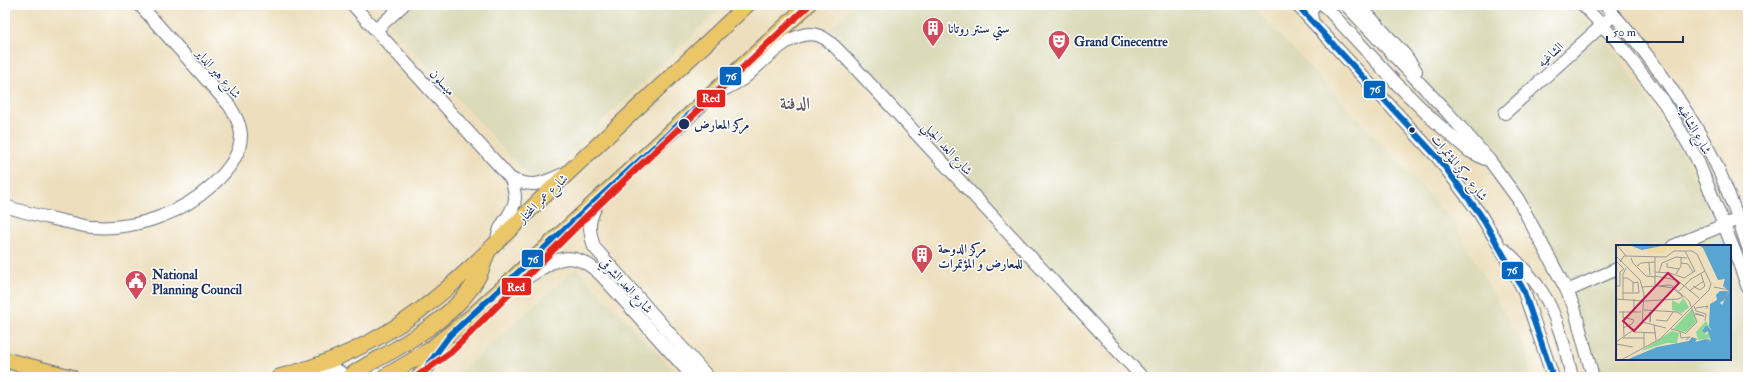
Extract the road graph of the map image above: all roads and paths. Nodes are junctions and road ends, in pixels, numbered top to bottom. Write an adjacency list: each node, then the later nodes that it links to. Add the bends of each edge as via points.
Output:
1 (140, 5): 28 (street, شارع هير الداير, via 232,110 240,125 241,135 240,148 235,159 214,183 194,199 162,216 144,221 93,227 28,214)
2 (353, 5): 18 (street, ميسلون)
3 (403, 5): 18 (street)
4 (747, 5): 25 (main road, شارع عمر المختار)
5 (798, 5): 15 (main road)
6 (808, 5): 15 (main road)
7 (1297, 5): 16 (street, شارع مركز المؤتمرات)
8 (1314, 5): 16 (street, via 1311,12)
9 (1324, 5): 24 (street, via 1431,118 1469,151)
10 (1346, 5): 19 (street, شارع مركز المؤتمرات)
11 (1360, 5): 19 (street, via 1411,62)
12 (1583, 5): 17 (street, شارع الشاغيه)
13 (1605, 5): 14 (street, شارع الشاغيه)
14 (1614, 14): 17 (street, الشاغيه); 20 (street, شارع الشاغيه)
15 (792, 19): 21 (main road)
16 (1312, 20): 31 (street, شارع مركز المؤتمرات, via 1438,158 1480,214)
17 (1602, 25): 22 (street, شارع الشاغيه); 23 (street, الشاغيه)
18 (376, 30): 26 (street, ميسلون)
19 (1422, 85): 24 (street, شارع مركز المؤتمرات)
20 (1674, 92): 22 (street); 29 (street, شارع الشاغيه, via 1711,154)
21 (709, 96): 27 (main road); 49 (street, شارع العد الجبلي, via 743,79 783,44 798,37 814,35 827,40)
22 (1662, 100): 30 (street, شارع الشاغيه, via 1697,159)
23 (1505, 113)
24 (1490, 161): 38 (street, شارع مركز المؤتمرات, via 1518,199)
25 (570, 172): 26 (street, via 536,185 527,185); 33 (main road, شارع عمر المختار)
26 (511, 179): 33 (street, via 515,199)
27 (600, 197): 37 (main road); 48 (street, شارع العد الشرقي, via 591,215 589,231 594,247)
28 (5, 206)
29 (1738, 220): 30 (street); 34 (street, شارع الشاغيه)
30 (1724, 225): 32 (street); 36 (street, شارع الشاغيه)
31 (1497, 242): 50 (street, شارع مركز المؤتمرات, via 1523,290); 51 (street, via 1521,264 1543,293 1556,322)
32 (1675, 245)
33 (493, 246): 41 (main road, شارع عمر المختار, via 418,312 355,350); 44 (main road, via 470,290 452,309 425,330)
34 (1748, 247)
35 (1616, 269): 38 (street)
36 (1748, 288)
37 (502, 289): 39 (main road); 47 (street, شارع العد الشرقي, via 523,281 555,261 571,258 587,263 602,276)
38 (1567, 290): 52 (street, شارع مركز المؤتمرات)
39 (450, 335): 45 (main road); 46 (main road)
40 (5, 360): 43 (main road)
41 (319, 366): 42 (main road, شارع عمر المختار); 44 (street, via 335,369)
42 (288, 376)
43 (70, 377)
44 (348, 377)
45 (384, 377)
46 (419, 377)
47 (693, 377)
48 (708, 377)
49 (1142, 377)
50 (1553, 377)
51 (1572, 377)
52 (1593, 377)

